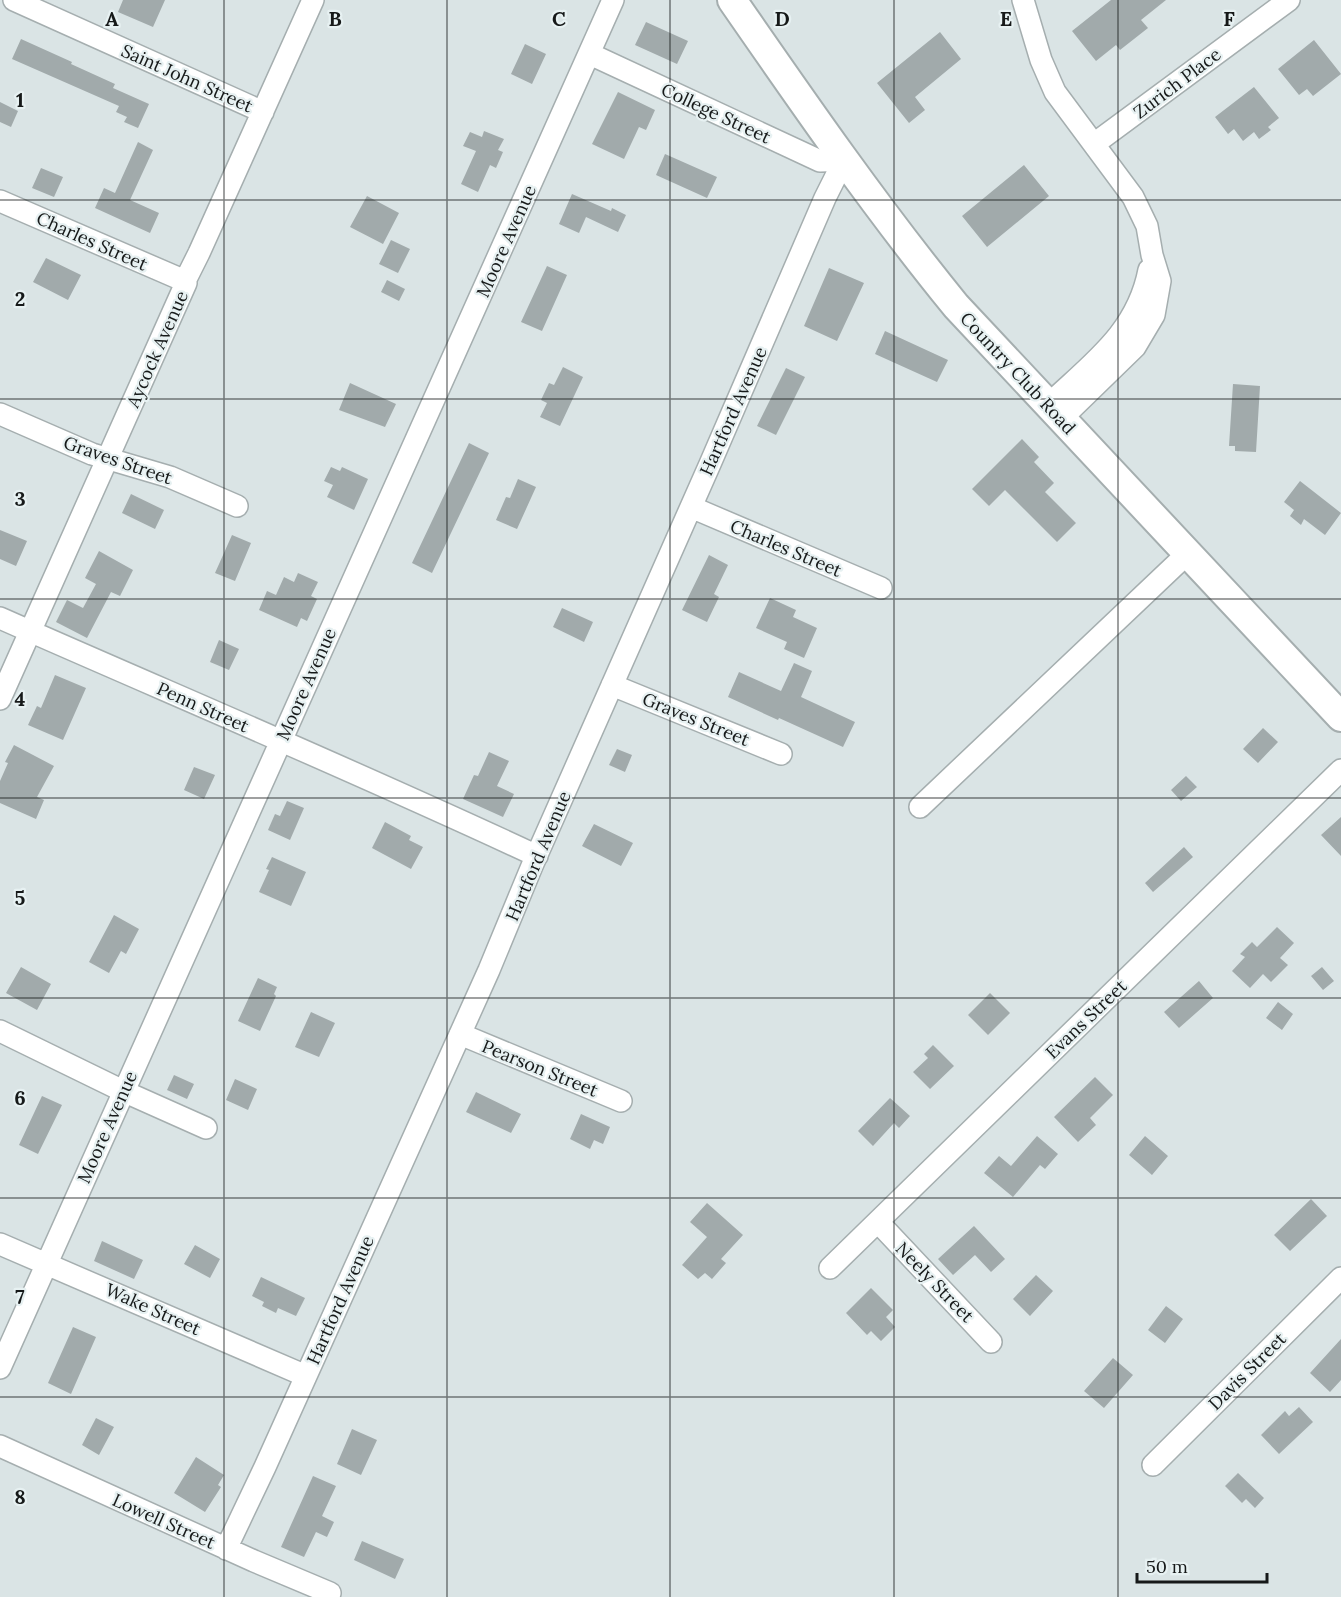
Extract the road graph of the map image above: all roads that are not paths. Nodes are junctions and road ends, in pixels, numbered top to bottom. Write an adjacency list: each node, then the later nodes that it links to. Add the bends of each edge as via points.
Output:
1 (14, 0): 8 (street, Saint John Street)
2 (313, 0): 8 (street, Aycock Avenue)
3 (613, 0): 7 (street, Moore Avenue)
4 (732, 0): 10 (street, Country Club Road)
5 (1023, 0): 9 (street, via 1055,92)
6 (1289, 0): 9 (street, Zurich Place)
7 (590, 54): 10 (street, College Street, via 820,161); 25 (street, Moore Avenue)
8 (263, 112): 12 (street, Aycock Avenue)
9 (1094, 144): 13 (street, via 1133,197 1147,226 1160,281 1154,315 1135,347)
10 (844, 160): 13 (street, Country Club Road, via 956,306); 17 (street, Hartford Avenue)
11 (0, 201): 12 (street, Charles Street)
12 (185, 281): 15 (street, Aycock Avenue)
13 (1054, 412): 18 (street, Country Club Road)
14 (0, 414): 15 (street, Graves Street)
15 (107, 459): 16 (street, Graves Street, via 170,477); 21 (street, Aycock Avenue)
16 (237, 506)
17 (691, 507): 19 (street, Charles Street); 22 (street, Hartford Avenue)
18 (1188, 553): 24 (street, Country Club Road); 28 (street)
19 (881, 588)
20 (0, 618): 21 (street, Penn Street)
21 (30, 631): 23 (street, Aycock Avenue); 25 (street, Penn Street)
22 (612, 685): 26 (street, Graves Street); 29 (street, Hartford Avenue)
23 (0, 699)
24 (1341, 717)
25 (280, 742): 29 (street, Penn Street); 32 (street, Moore Avenue)
26 (781, 754)
27 (1341, 770): 35 (street, Evans Street)
28 (921, 807)
29 (537, 856): 31 (street, Hartford Avenue)
30 (0, 1031): 32 (street)
31 (460, 1034): 33 (street, Pearson Street); 42 (street, Hartford Avenue)
32 (123, 1091): 34 (street); 37 (street, Moore Avenue)
33 (621, 1101)
34 (206, 1128)
35 (878, 1222): 38 (street, Evans Street); 40 (street, Neely Street)
36 (0, 1244): 37 (street, Wake Street)
37 (46, 1263): 41 (street, Moore Avenue); 42 (street, Wake Street)
38 (830, 1268)
39 (1341, 1278): 44 (street, Davis Street)
40 (992, 1342)
41 (0, 1368)
42 (306, 1376): 45 (street, Hartford Avenue)
43 (0, 1446): 45 (street, Lowell Street)
44 (1154, 1465)
45 (226, 1549): 46 (street, Lowell Street)
46 (330, 1593)

